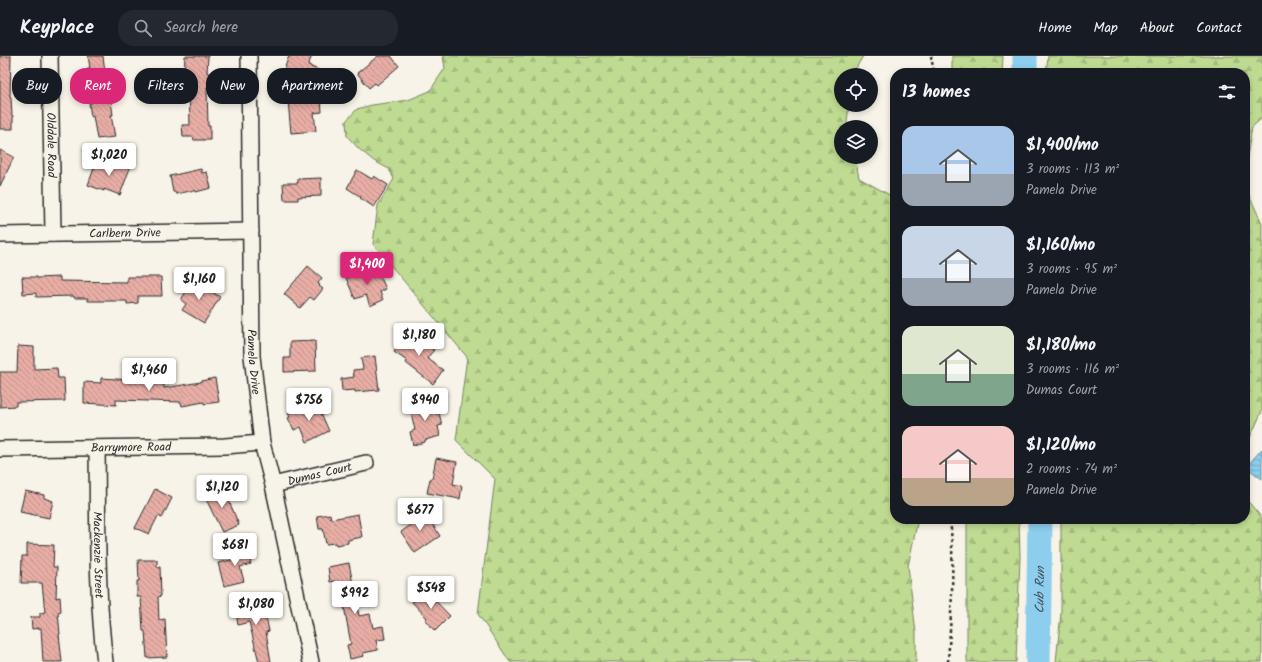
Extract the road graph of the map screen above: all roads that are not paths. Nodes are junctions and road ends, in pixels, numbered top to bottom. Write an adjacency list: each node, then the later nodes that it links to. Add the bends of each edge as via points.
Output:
1 (50, 56): 4 (street, Olddale Road)
2 (249, 56): 3 (street, Pamela Drive)
3 (251, 231): 4 (street, Carlbern Drive); 6 (street, Pamela Drive, via 252,356)
4 (53, 234): 5 (street, Carlbern Drive)
5 (0, 235)
6 (262, 443): 7 (street, Barrymore Road); 10 (street, Pamela Drive)
7 (97, 448): 8 (street, Barrymore Road); 11 (street, Mackenzie Street, via 99,601)
8 (0, 449)
9 (366, 463): 10 (street, Dumas Court)
10 (272, 485): 12 (street, Pamela Drive)
11 (105, 662)
12 (311, 662)

